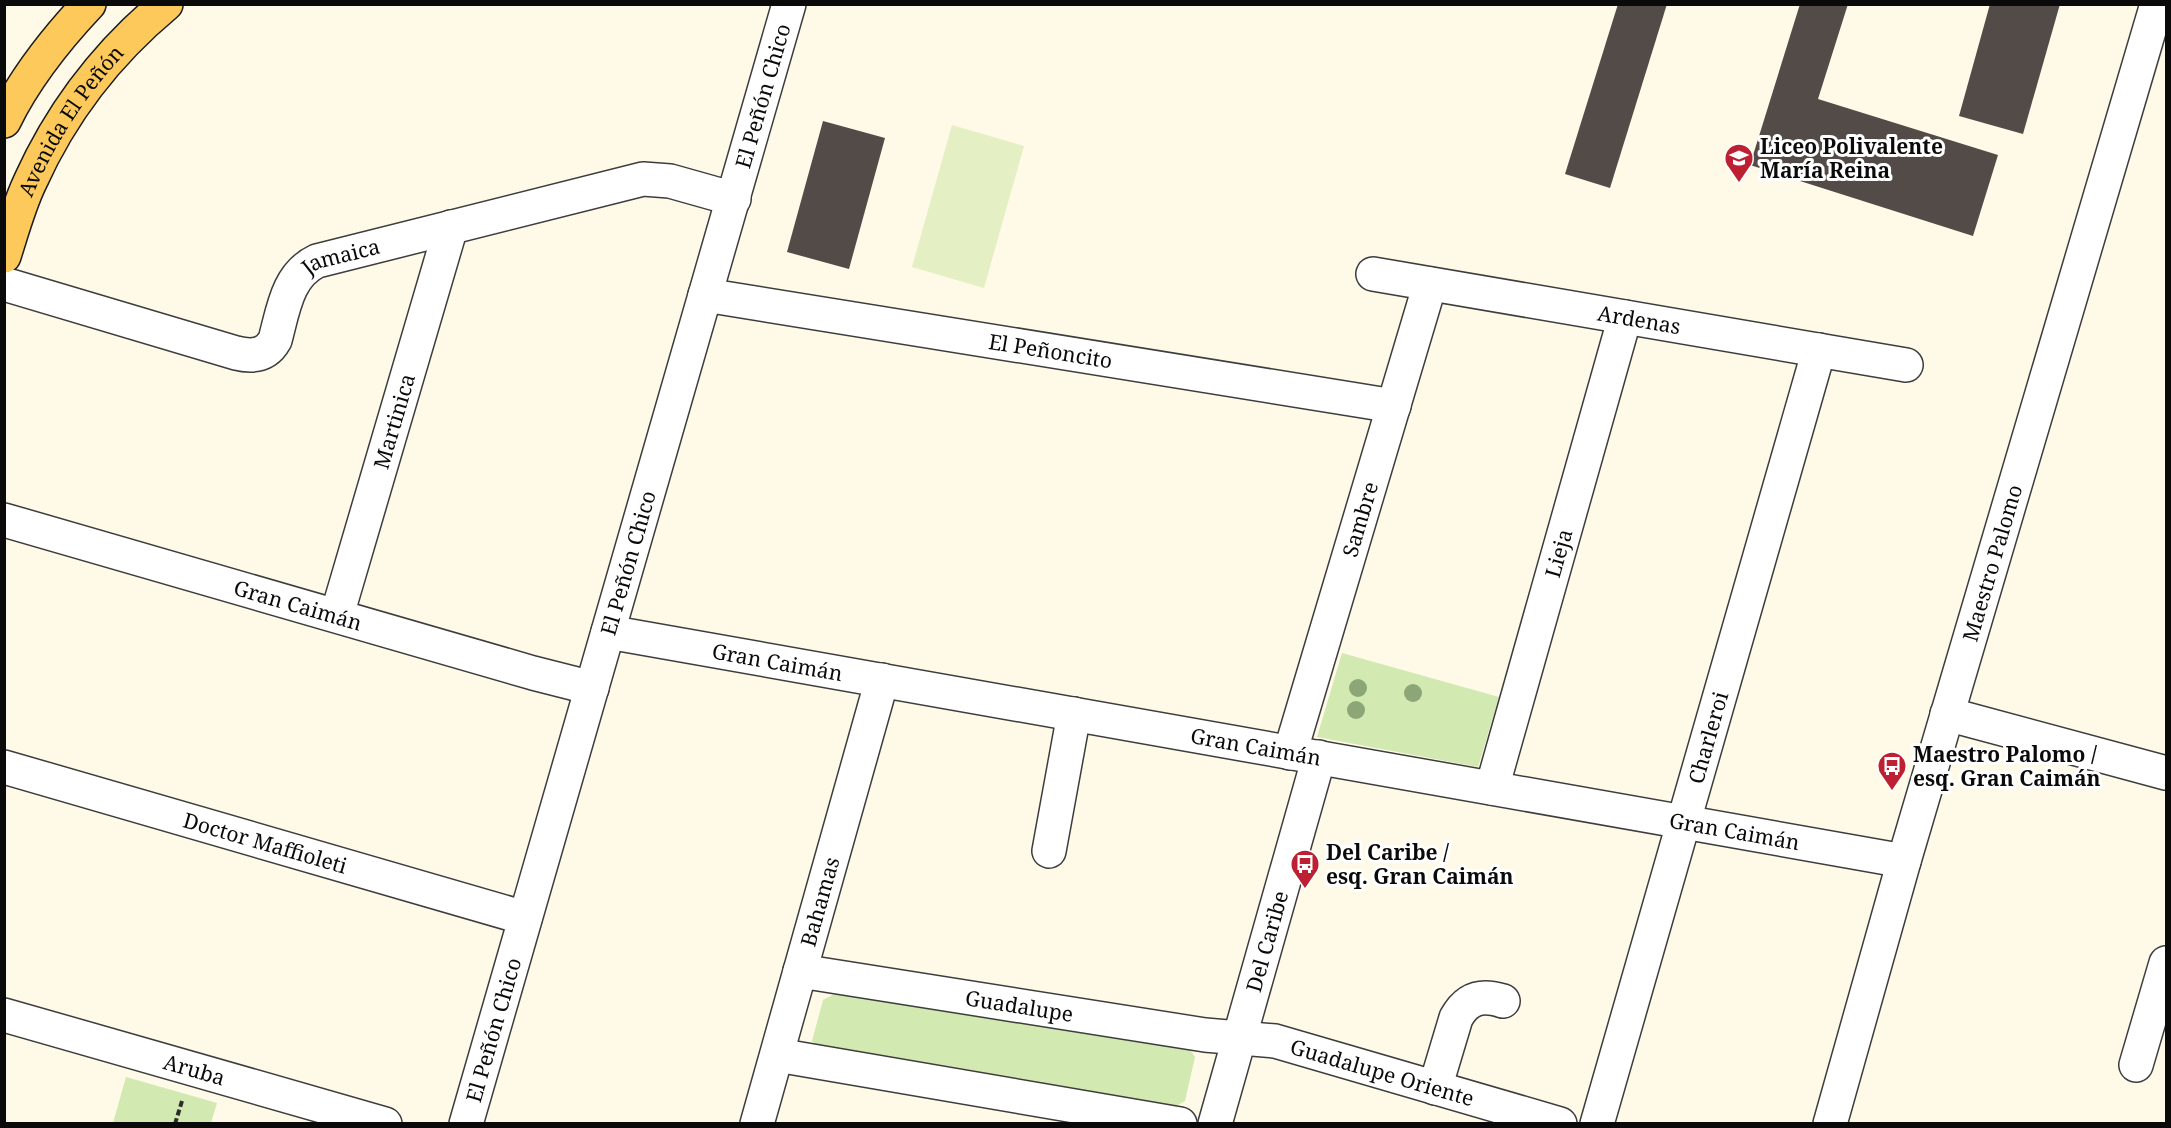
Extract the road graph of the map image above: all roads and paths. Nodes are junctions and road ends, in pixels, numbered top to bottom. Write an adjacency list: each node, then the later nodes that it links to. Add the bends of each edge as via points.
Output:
1 (89, 4): 5 (main road, via 35,70)
2 (166, 4): 8 (main road, Avenida El Peñón, via 101,67 74,102 29,184)
3 (789, 4): 6 (street, El Peñón Chico)
4 (2157, 4): 23 (street, Maestro Palomo)
5 (4, 121)
6 (734, 199): 7 (street, Jamaica, via 670,181 643,179); 12 (street, El Peñón Chico)
7 (451, 227): 10 (street, Jamaica, via 308,266 293,283 271,347 255,356); 18 (street, Martinica)
8 (4, 256)
9 (1373, 274): 11 (street, Ardenas)
10 (4, 284)
11 (1430, 284): 13 (street, Ardenas); 16 (street, Sambre)
12 (705, 295): 16 (street, El Peñoncito); 19 (street, El Peñón Chico)
13 (1625, 317): 14 (street, Ardenas); 27 (street, Lieja)
14 (1819, 350): 15 (street, Ardenas); 28 (street, Charleroi)
15 (1906, 365)
16 (1394, 406): 24 (street, Sambre)
17 (4, 519): 18 (street, Gran Caimán)
18 (337, 615): 21 (street, Gran Caimán)
19 (608, 632): 20 (street, Gran Caimán); 21 (street, El Peñón Chico)
20 (882, 680): 22 (street, Gran Caimán); 33 (street, Bahamas)
21 (592, 688): 31 (street, El Peñón Chico)
22 (1074, 714): 24 (street, Gran Caimán); 29 (street)
23 (1947, 714): 26 (street); 30 (street, Maestro Palomo)
24 (1305, 755): 27 (street, Gran Caimán); 36 (street, Del Caribe)
25 (4, 767): 31 (street, Doctor Maffioleti)
26 (2166, 773)
27 (1492, 788): 28 (street, Gran Caimán)
28 (1683, 822): 30 (street, Gran Caimán); 46 (street, Charleroi)
29 (1049, 851)
30 (1904, 861): 47 (street, Maestro Palomo)
31 (525, 918): 41 (street, El Peñón Chico)
32 (2166, 963): 38 (street)
33 (800, 971): 36 (street, Guadalupe); 37 (street, Bahamas)
34 (1503, 1000): 39 (street, via 1480,997 1462,1008)
35 (4, 1015): 40 (street, Aruba)
36 (1239, 1038): 39 (street, Guadalupe Oriente, via 1275,1041); 44 (street, Del Caribe)
37 (777, 1055): 42 (street, Bahamas); 43 (street)
38 (2136, 1065)
39 (1435, 1088): 45 (street, Guadalupe Oriente)
40 (386, 1124)
41 (466, 1124)
42 (757, 1124)
43 (1179, 1124)
44 (1215, 1124)
45 (1560, 1124)
46 (1597, 1124)
47 (1830, 1124)

